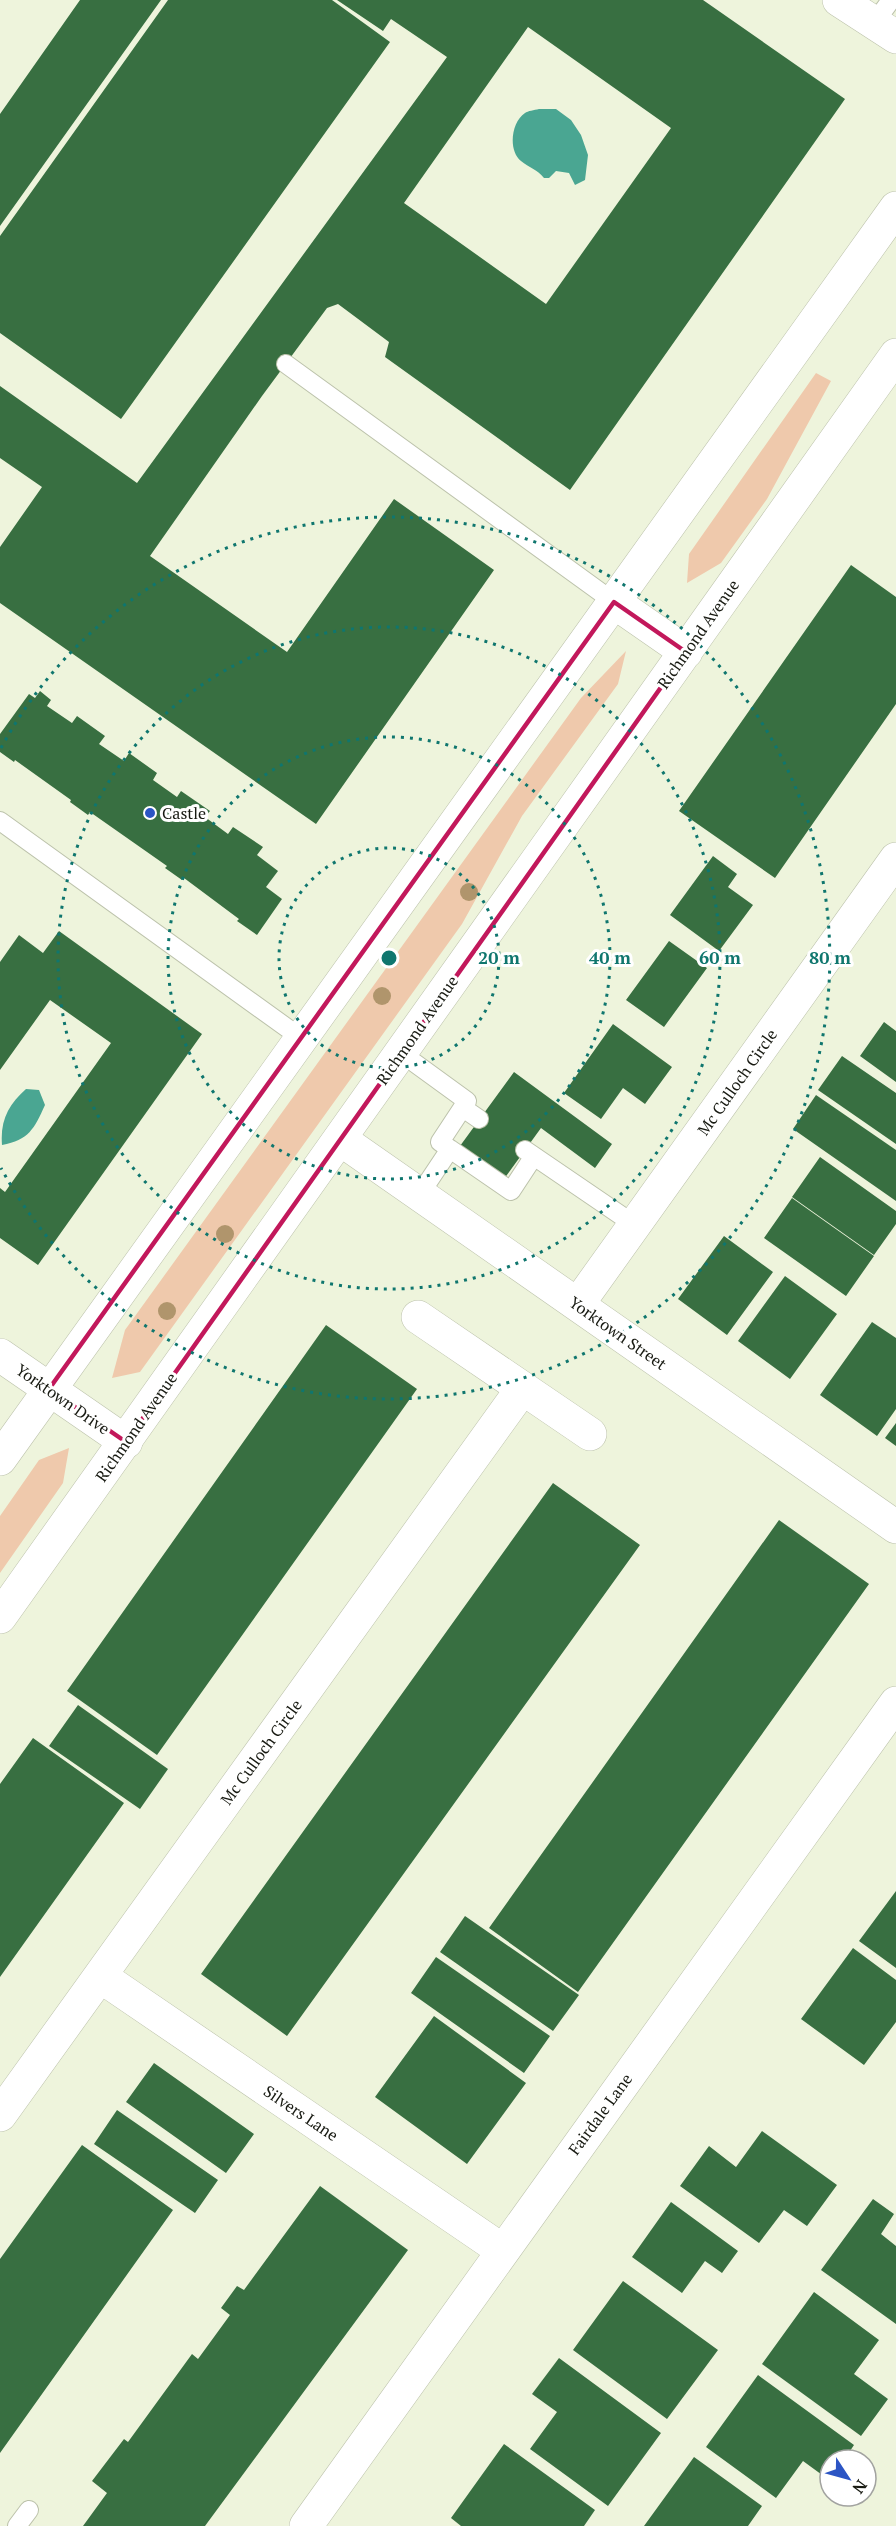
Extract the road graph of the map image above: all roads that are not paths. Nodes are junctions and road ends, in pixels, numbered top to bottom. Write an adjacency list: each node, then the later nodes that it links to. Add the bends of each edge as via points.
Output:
1 (839, 0): 2 (street)
2 (887, 20)
3 (896, 208): 6 (street)
4 (896, 355): 7 (street, Richmond Avenue)
5 (286, 364): 6 (lane)
6 (614, 602): 7 (street); 10 (street)
7 (686, 652): 11 (street, Richmond Avenue)
8 (0, 821): 10 (lane)
9 (896, 859): 17 (street, Mc Culloch Circle)
10 (301, 1038): 21 (street)
11 (401, 1053): 12 (lane, via 467,1101); 14 (street, Richmond Avenue)
12 (463, 1108): 13 (lane); 15 (lane, via 440,1142)
13 (479, 1119)
14 (340, 1139): 16 (street, Yorktown Street); 24 (street, Richmond Avenue)
15 (450, 1149): 16 (lane); 17 (lane, via 511,1191 530,1153)
16 (420, 1194): 18 (street, Yorktown Street)
17 (635, 1225): 18 (street, Mc Culloch Circle)
18 (578, 1304): 26 (street, Yorktown Street)
19 (418, 1317): 22 (street)
20 (0, 1355): 21 (street, Yorktown Drive)
21 (50, 1389): 24 (street, Yorktown Drive); 25 (street)
22 (522, 1389): 23 (street); 29 (street, Mc Culloch Circle)
23 (590, 1434)
24 (126, 1442): 27 (street, Richmond Avenue)
25 (0, 1459)
26 (896, 1527)
27 (0, 1617)
28 (896, 1703): 31 (street, Fairdale Lane)
29 (100, 1976): 30 (street, Mc Culloch Circle); 31 (street, Silvers Lane)
30 (0, 2115)
31 (502, 2250): 34 (street, Fairdale Lane)
32 (29, 2510): 33 (lane)
33 (17, 2526)
34 (306, 2526)

